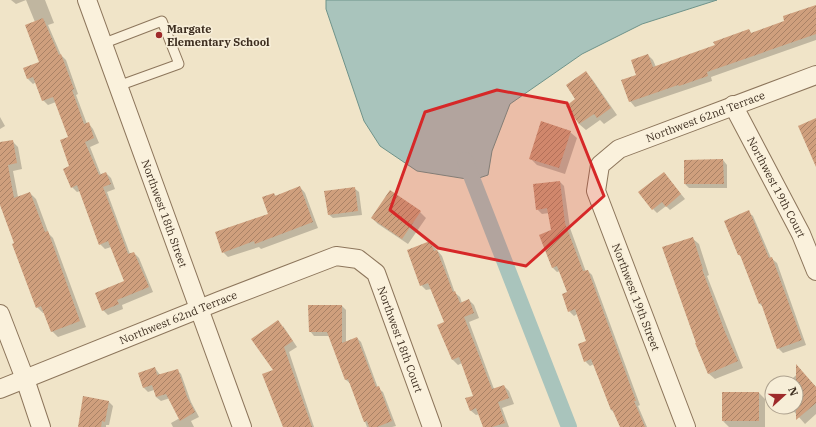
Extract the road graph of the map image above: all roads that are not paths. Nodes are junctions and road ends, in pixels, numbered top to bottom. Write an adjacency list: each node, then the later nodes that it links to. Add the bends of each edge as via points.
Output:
1 (87, 0): 2 (street, Northwest 18th Street)
2 (102, 44): 4 (street, Northwest 18th Street); 4 (lane, via 162,21 179,64)
3 (816, 75): 5 (street, Northwest 62nd Terrace)
4 (118, 86): 9 (street, Northwest 18th Street)
5 (734, 105): 6 (street, Northwest 62nd Terrace, via 619,149); 8 (street, Northwest 19th Court, via 801,234)
6 (600, 165): 16 (street, Northwest 19th Street, via 596,191)
7 (358, 259): 9 (street, Northwest 62nd Terrace, via 336,256); 15 (street, Northwest 18th Court, via 376,273)
8 (816, 271)
9 (198, 309): 11 (street, Northwest 62nd Terrace); 14 (street, Northwest 18th Street)
10 (0, 314): 11 (street)
11 (25, 379): 12 (street, Northwest 62nd Terrace); 13 (street)
12 (0, 389)
13 (41, 427)
14 (242, 427)
15 (432, 427)
16 (686, 427)

